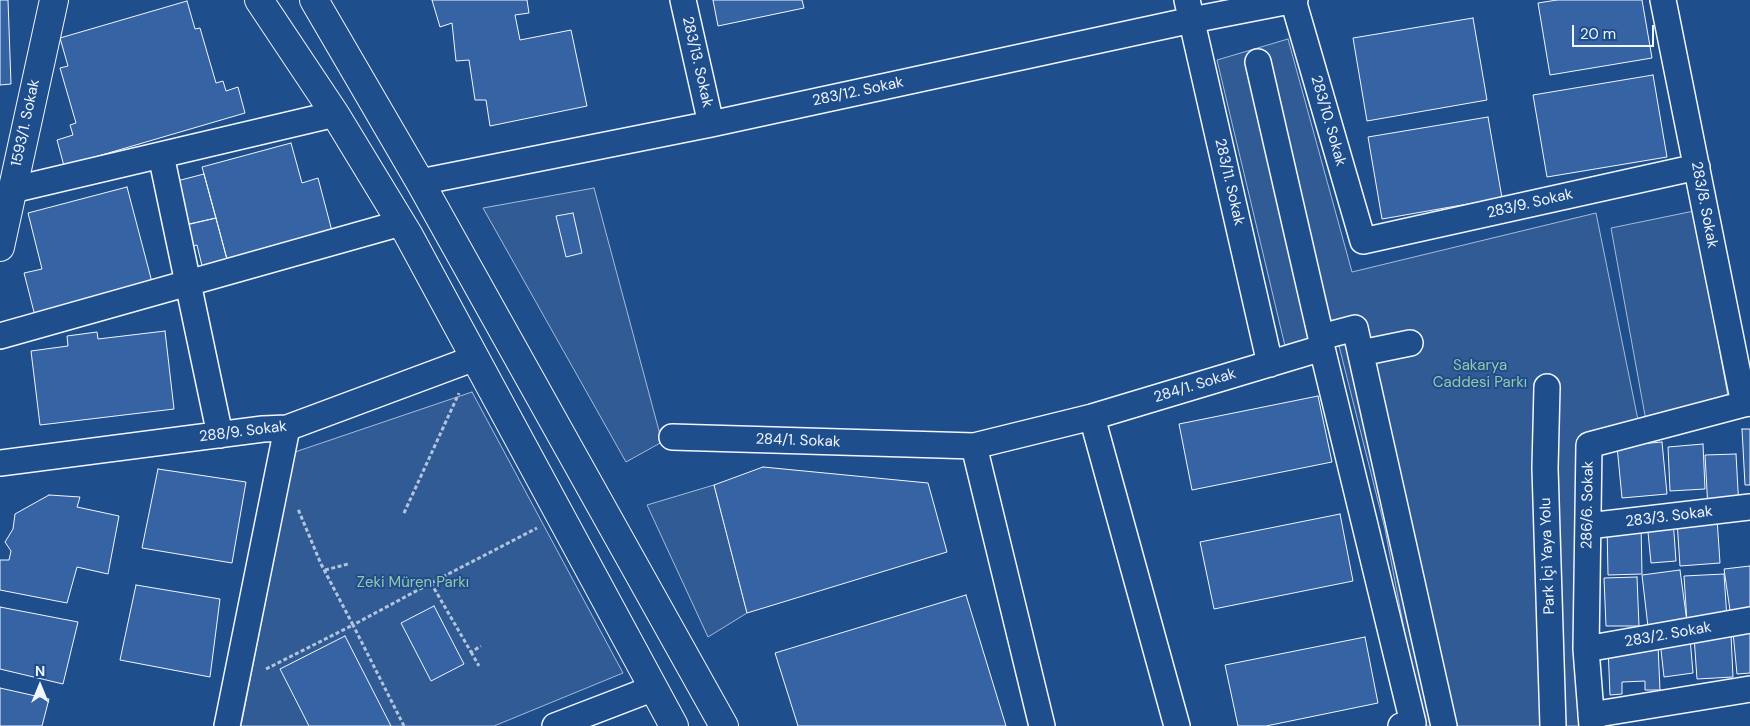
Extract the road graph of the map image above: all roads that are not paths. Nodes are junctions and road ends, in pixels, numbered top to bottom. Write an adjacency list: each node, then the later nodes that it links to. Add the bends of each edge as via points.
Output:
1 (54, 0): 14 (main road, 1593/1. Sokak)
2 (259, 0): 9 (main road)
3 (314, 0): 13 (main road)
4 (683, 0): 10 (street, 283/13. Sokak)
5 (1294, 0): 7 (street, 283/12. Sokak); 16 (street, 283/10. Sokak)
6 (1663, 0): 12 (street, 283/8. Sokak)
7 (1190, 10): 10 (street, 283/12. Sokak); 23 (street, 283/11. Sokak)
8 (1258, 62): 21 (street, via 1321,337 1355,328)
9 (335, 114): 11 (street); 15 (main road)
10 (711, 124): 13 (street, 283/12. Sokak)
11 (161, 155): 14 (street); 18 (street)
12 (1696, 167): 16 (street, 283/9. Sokak); 25 (street, 283/8. Sokak)
13 (420, 182): 42 (main road)
14 (12, 190): 17 (main road, 1593/1. Sokak)
15 (401, 223): 18 (street); 22 (main road)
16 (1362, 241)
17 (0, 247)
18 (188, 283): 19 (street); 28 (street)
19 (0, 336)
20 (1410, 343): 21 (street)
21 (1361, 353): 46 (street)
22 (475, 358): 27 (street, 288/9. Sokak); 36 (main road)
23 (1270, 364): 26 (street, 284/1. Sokak); 45 (street, 284/1. Sokak, via 1322,348 1413,723)
24 (1546, 387): 47 (street, Park İçi Yaya Yolu, via 1545,468)
25 (1747, 404): 33 (street, 286/6. Sokak, via 1589,445)
26 (1092, 417): 30 (street, 284/1. Sokak); 44 (street)
27 (287, 428): 28 (street, 288/9. Sokak); 39 (street)
28 (220, 435): 31 (street, 288/9. Sokak)
29 (672, 438): 30 (street, 284/1. Sokak)
30 (974, 446): 43 (street)
31 (0, 463)
32 (1750, 507): 33 (street, 283/3. Sokak)
33 (1588, 526): 35 (street, 286/6. Sokak)
34 (1750, 620): 35 (street, 283/2. Sokak)
35 (1586, 649): 38 (street, 286/6. Sokak)
36 (654, 688): 40 (street); 41 (main road)
37 (1750, 689): 38 (street)
38 (1591, 720)
39 (227, 726)
40 (555, 726)
41 (674, 726)
42 (724, 726)
43 (1042, 726)
44 (1177, 726)
45 (1401, 726)
46 (1444, 726)
47 (1553, 726)

